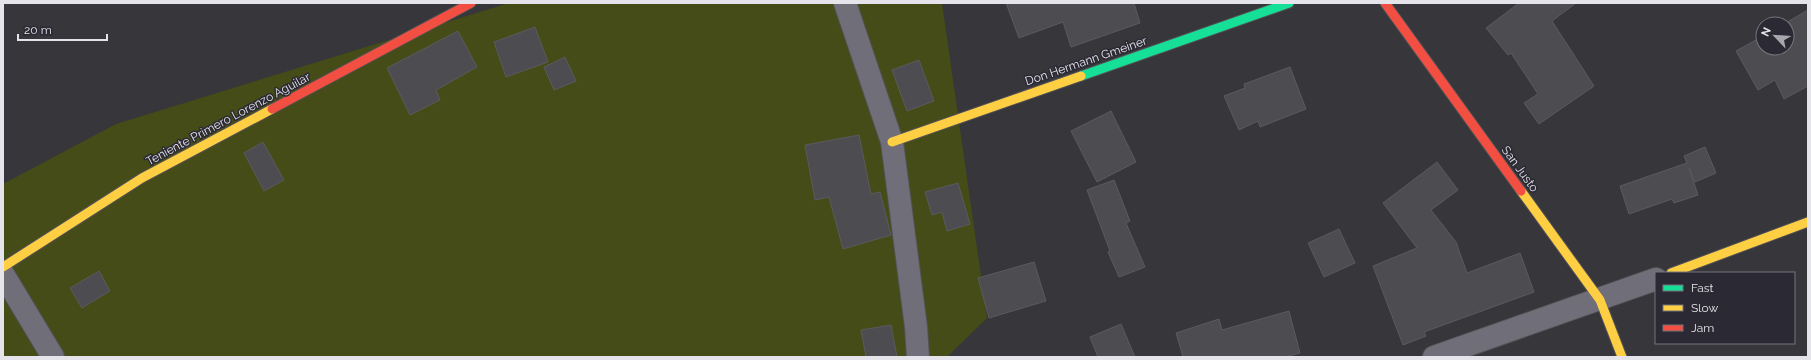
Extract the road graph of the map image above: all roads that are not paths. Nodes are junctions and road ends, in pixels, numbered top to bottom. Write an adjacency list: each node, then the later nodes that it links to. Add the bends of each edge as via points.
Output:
1 (471, 3): 7 (street, Teniente Primero Lorenzo Aguilar, via 142,178)
2 (845, 3): 5 (street)
3 (1288, 3): 5 (street, Don Hermann Gmeiner)
4 (1384, 3): 11 (street, San Justo)
5 (892, 142): 13 (street)
6 (1808, 222): 8 (street)
7 (3, 267)
8 (1674, 272)
9 (3, 274): 12 (street)
10 (1655, 279): 11 (street)
11 (1600, 300): 14 (street); 15 (street, San Justo)
12 (53, 357)
13 (918, 357)
14 (1434, 357)
15 (1622, 357)

